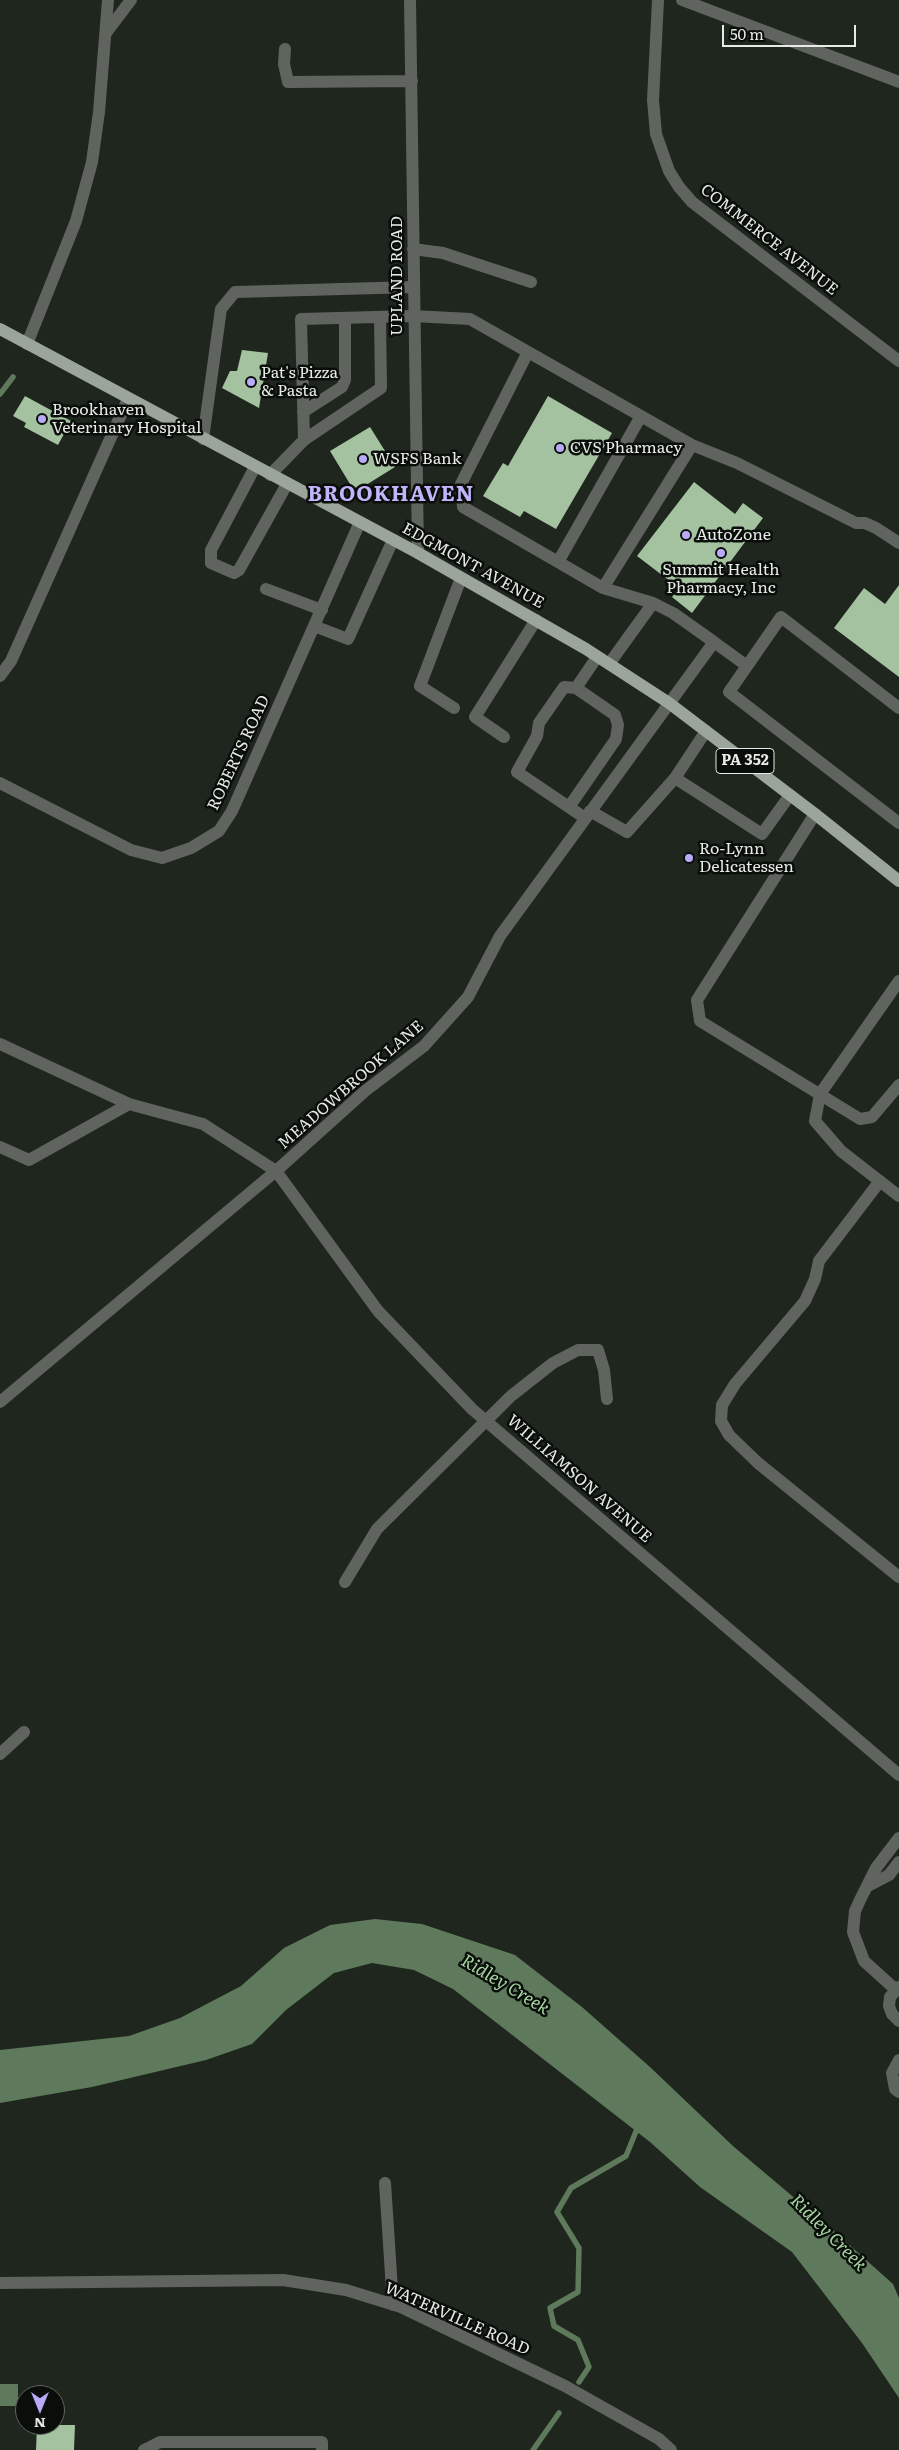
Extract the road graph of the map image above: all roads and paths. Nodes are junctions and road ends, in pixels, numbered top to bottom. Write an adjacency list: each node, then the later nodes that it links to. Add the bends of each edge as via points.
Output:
1 (108, 0): 6 (street)
2 (131, 0): 6 (street)
3 (410, 0): 8 (street, UPLAND ROAD)
4 (658, 0): 19 (street, COMMERCE AVENUE, via 654,100 656,134 669,171 679,187 692,202)
5 (682, 0): 9 (street)
6 (106, 33): 17 (street, via 92,162 76,221)
7 (285, 49): 8 (street, via 288,82)
8 (412, 81): 10 (street, UPLAND ROAD)
9 (899, 82)
10 (413, 248): 11 (street, via 443,253); 12 (street, UPLAND ROAD)
11 (531, 282)
12 (413, 287): 13 (street, UPLAND ROAD); 23 (street, via 235,292 221,309)
13 (413, 316): 14 (street); 18 (street, via 470,320); 32 (street, UPLAND ROAD)
14 (380, 317): 15 (street); 24 (street, via 381,388)
15 (345, 318): 21 (street, via 345,380 342,387); 21 (street, via 300,319)
16 (0, 329): 17 (main road, EDGMONT AVENUE / PA 352)
17 (27, 344): 20 (main road, EDGMONT AVENUE / PA 352)
18 (528, 352): 22 (street); 33 (street, via 461,484 464,507)
19 (899, 361)
20 (128, 399): 23 (main road, EDGMONT AVENUE / PA 352); 45 (street, via 11,661)
21 (303, 412): 24 (street)
22 (641, 416): 25 (street); 33 (street)
23 (203, 439): 26 (main road, EDGMONT AVENUE / PA 352)
24 (304, 440): 27 (street)
25 (692, 444): 31 (street, via 856,523 876,528); 35 (street)
26 (255, 467): 27 (main road, EDGMONT AVENUE / PA 352); 28 (street, via 211,550 211,563 234,573 240,570)
27 (270, 475): 28 (main road, EDGMONT AVENUE / PA 352)
28 (287, 484): 29 (main road, EDGMONT AVENUE / PA 352)
29 (360, 522): 30 (main road, EDGMONT AVENUE / PA 352); 38 (street, ROBERTS ROAD)
30 (393, 540): 32 (main road, EDGMONT AVENUE / PA 352); 40 (street, via 348,639)
31 (899, 543)
32 (418, 553): 34 (main road, EDGMONT AVENUE / PA 352)
33 (558, 562): 35 (street)
34 (461, 578): 39 (main road, EDGMONT AVENUE / PA 352); 48 (street, via 420,686)
35 (603, 588): 37 (street)
36 (266, 589): 38 (street)
37 (653, 603): 41 (street); 43 (street)
38 (322, 610): 40 (street, ROBERTS ROAD)
39 (536, 620): 42 (main road, EDGMONT AVENUE / PA 352); 51 (street, via 475,718)
40 (314, 626): 53 (street, ROBERTS ROAD, via 232,811 218,831 191,848 162,858 131,850)
41 (714, 642): 44 (street); 47 (street, MEADOWBROOK LANE)
42 (597, 657): 43 (main road, EDGMONT AVENUE / PA 352); 46 (street)
43 (609, 664): 47 (main road, EDGMONT AVENUE / PA 352)
44 (747, 666): 49 (street, via 781,617); 58 (street, via 729,692)
45 (0, 676)
46 (576, 688): 55 (street, via 615,714 618,725 616,739); 55 (street, via 564,687 539,723 537,736 517,772)
47 (669, 703): 50 (main road, EDGMONT AVENUE / PA 352); 56 (street, MEADOWBROOK LANE)
48 (454, 708)
49 (899, 708)
50 (706, 731): 52 (street); 54 (main road, EDGMONT AVENUE / PA 352)
51 (504, 737)
52 (675, 778): 54 (street, via 762,834); 56 (street, via 627,832)
53 (0, 783)
54 (790, 795): 57 (main road, EDGMONT AVENUE / PA 352)
55 (569, 807): 56 (street)
56 (587, 814): 66 (street, MEADOWBROOK LANE, via 500,936 468,998 424,1046 365,1091)
57 (815, 814): 59 (main road, EDGMONT AVENUE / PA 352); 63 (street, via 697,1000 700,1021)
58 (899, 823)
59 (899, 881)
60 (899, 981): 63 (street)
61 (0, 1044): 64 (street)
62 (899, 1085): 63 (street, via 872,1117 860,1119)
63 (820, 1094): 67 (street, via 814,1121 841,1151)
64 (129, 1104): 65 (street, via 29,1160); 66 (street, via 203,1124)
65 (0, 1147)
66 (276, 1171): 70 (street, MEADOWBROOK LANE); 71 (street, WILLIAMSON AVENUE, via 378,1312)
67 (880, 1181): 68 (street); 72 (street, via 819,1261 805,1300 735,1384 722,1405 721,1422 729,1435 758,1463)
68 (899, 1196)
69 (607, 1399): 71 (street, via 598,1350 578,1350 552,1363 511,1396)
70 (0, 1402)
71 (487, 1422): 73 (street, via 377,1529); 76 (street, WILLIAMSON AVENUE)
72 (899, 1577)
73 (345, 1582)
74 (24, 1732): 75 (street)
75 (0, 1754)
76 (899, 1775)
77 (899, 1838): 79 (street, via 876,1868)
78 (899, 1862): 79 (street, via 889,1875)
79 (868, 1886): 80 (street, via 855,1911 853,1932 864,1961)
80 (897, 1988): 81 (street, via 890,1997 889,2006)
81 (899, 2021)
82 (899, 2060): 83 (street, via 892,2074)
83 (899, 2092)
84 (385, 2183): 86 (street)
85 (0, 2283): 86 (street, WATERVILLE ROAD, via 283,2280 346,2290)
86 (393, 2305): 89 (street, WATERVILLE ROAD, via 565,2386)
87 (144, 2450): 88 (street, via 160,2442 322,2442)
88 (322, 2450)
89 (671, 2450)

